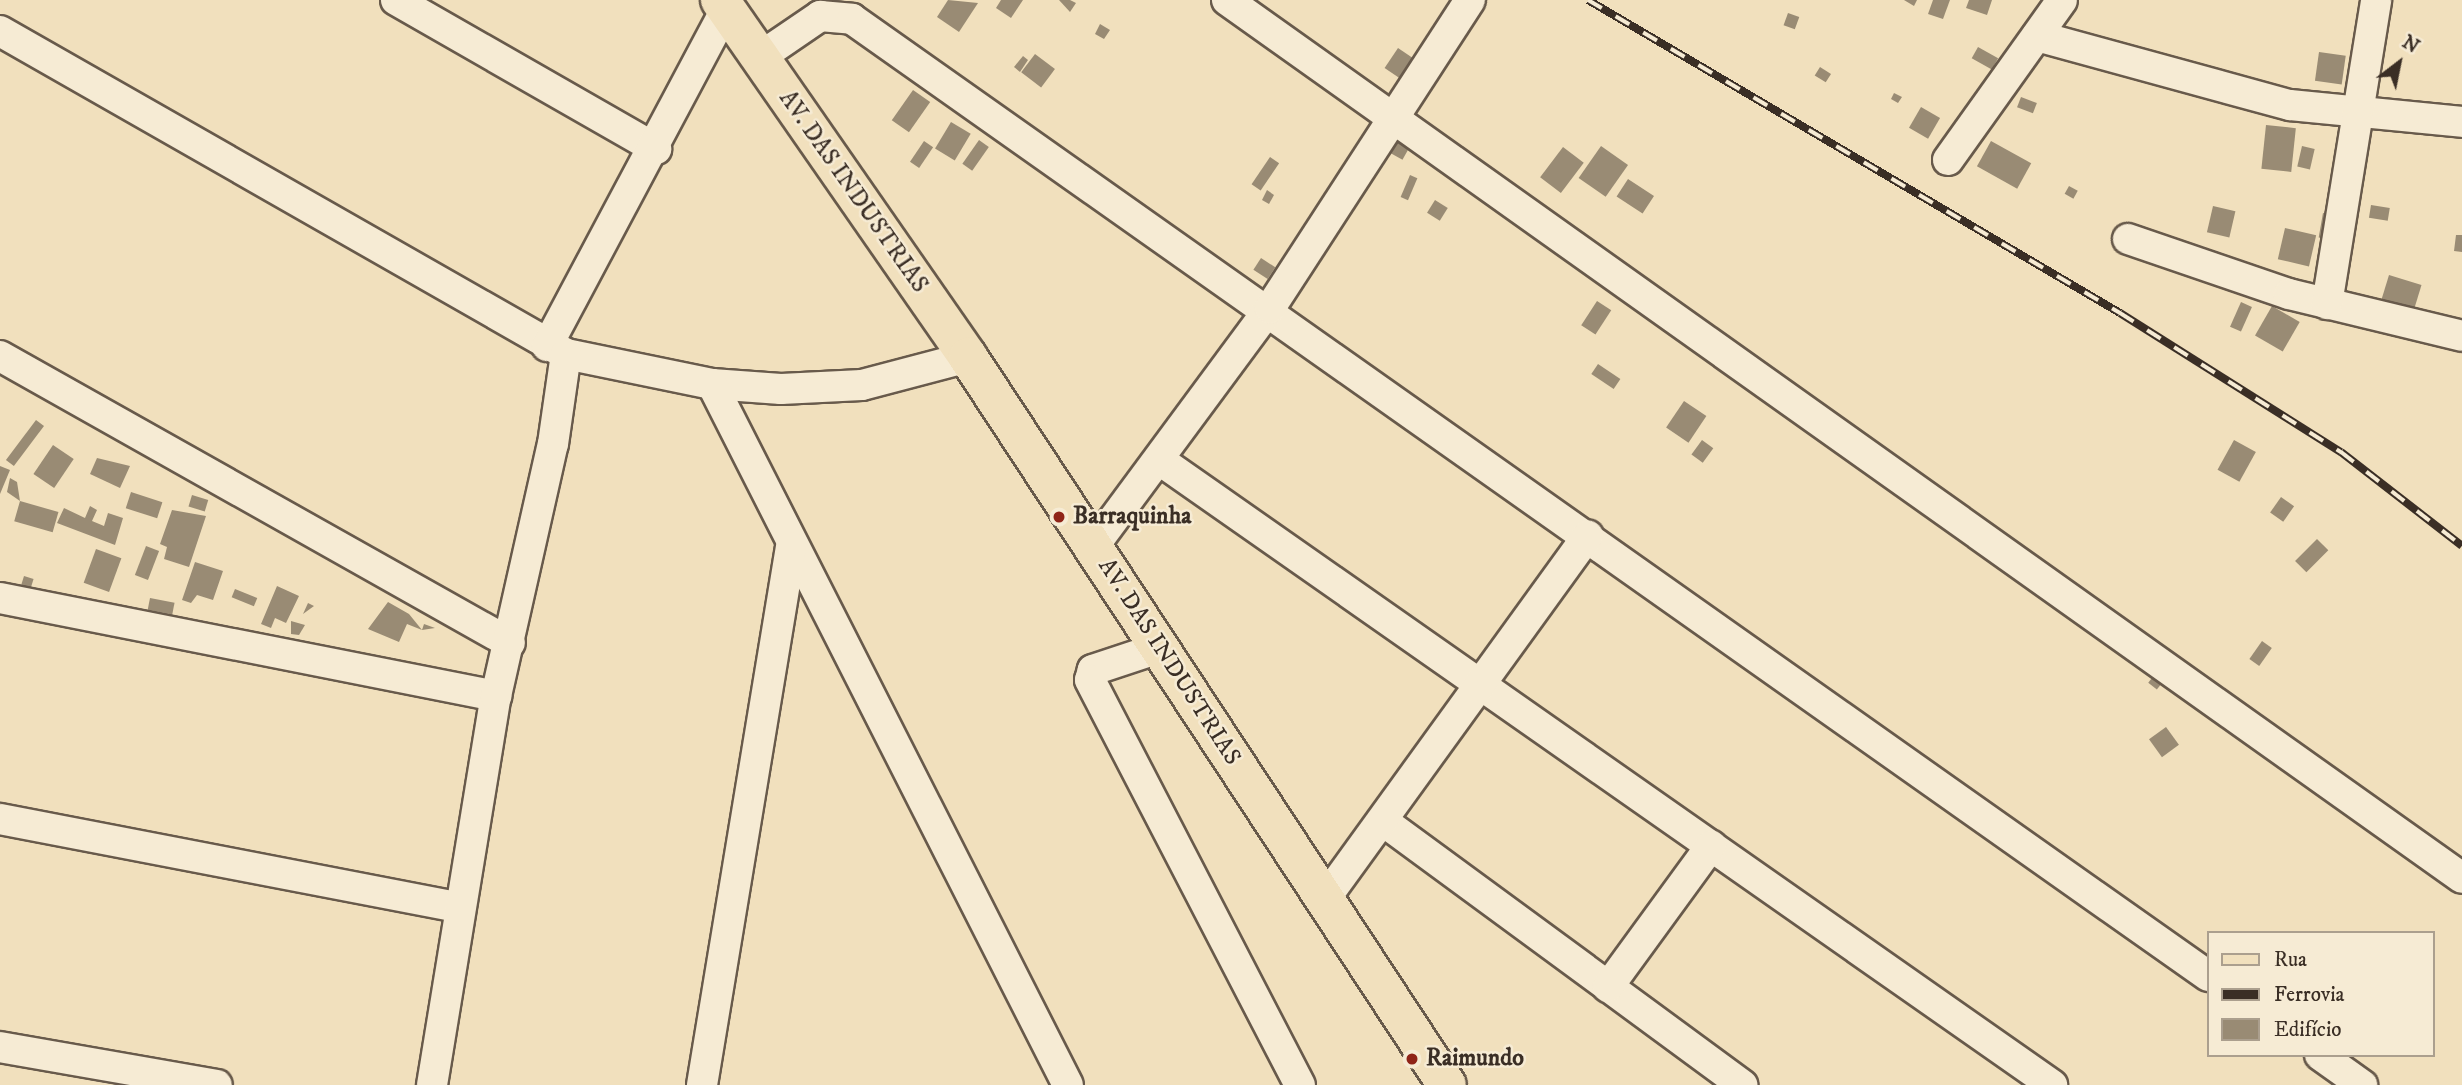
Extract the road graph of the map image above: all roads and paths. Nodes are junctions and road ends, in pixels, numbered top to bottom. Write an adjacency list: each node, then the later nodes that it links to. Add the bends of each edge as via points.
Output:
1 (396, 0): 13 (street)
2 (1227, 0): 11 (street)
3 (1470, 0): 11 (street)
4 (2062, 0): 8 (street)
5 (2376, 0): 10 (street)
6 (723, 5): 9 (main road, AV. DAS INDUSTRIAS); 13 (street)
7 (0, 31): 19 (street)
8 (2037, 36): 10 (street, via 2290,105); 14 (street)
9 (760, 57): 17 (street, via 820,16 852,19); 21 (main road, AV. DAS INDUSTRIAS)
10 (2361, 113): 12 (street); 16 (street)
11 (1394, 118): 17 (street); 35 (street)
12 (2462, 122)
13 (656, 149): 19 (street)
14 (1948, 160)
15 (2127, 239): 16 (street)
16 (2327, 304): 18 (street)
17 (1270, 308): 23 (street); 24 (street)
18 (2462, 336)
19 (557, 350): 22 (street); 28 (street)
20 (0, 356): 28 (street)
21 (968, 357): 22 (street, via 862,385); 26 (main road, AV. DAS INDUSTRIAS)
22 (712, 384): 25 (street)
23 (1161, 461): 26 (street); 30 (street)
24 (1587, 535): 30 (street); 38 (street)
25 (791, 547): 45 (street); 46 (street, via 828,607)
26 (1093, 547): 29 (main road, AV. DAS INDUSTRIAS)
27 (0, 598): 31 (street)
28 (510, 643): 31 (street)
29 (1159, 648): 36 (main road, AV. DAS INDUSTRIAS); 47 (street, via 1093,670 1090,680)
30 (1479, 685): 33 (street); 34 (street)
31 (496, 696): 37 (street)
32 (0, 819): 37 (street)
33 (1383, 821): 36 (street); 39 (street)
34 (1711, 846): 39 (street); 50 (street)
35 (2462, 878)
36 (1324, 900): 48 (main road, AV. DAS INDUSTRIAS)
37 (459, 906): 44 (street)
38 (2206, 975)
39 (1608, 987): 49 (street)
40 (0, 1046): 42 (street)
41 (2323, 1057): 51 (street)
42 (140, 1079): 43 (street)
43 (217, 1085)
44 (432, 1085)
45 (702, 1085)
46 (1068, 1085)
47 (1300, 1085)
48 (1447, 1085)
49 (1742, 1085)
50 (2052, 1085)
51 (2362, 1085)

